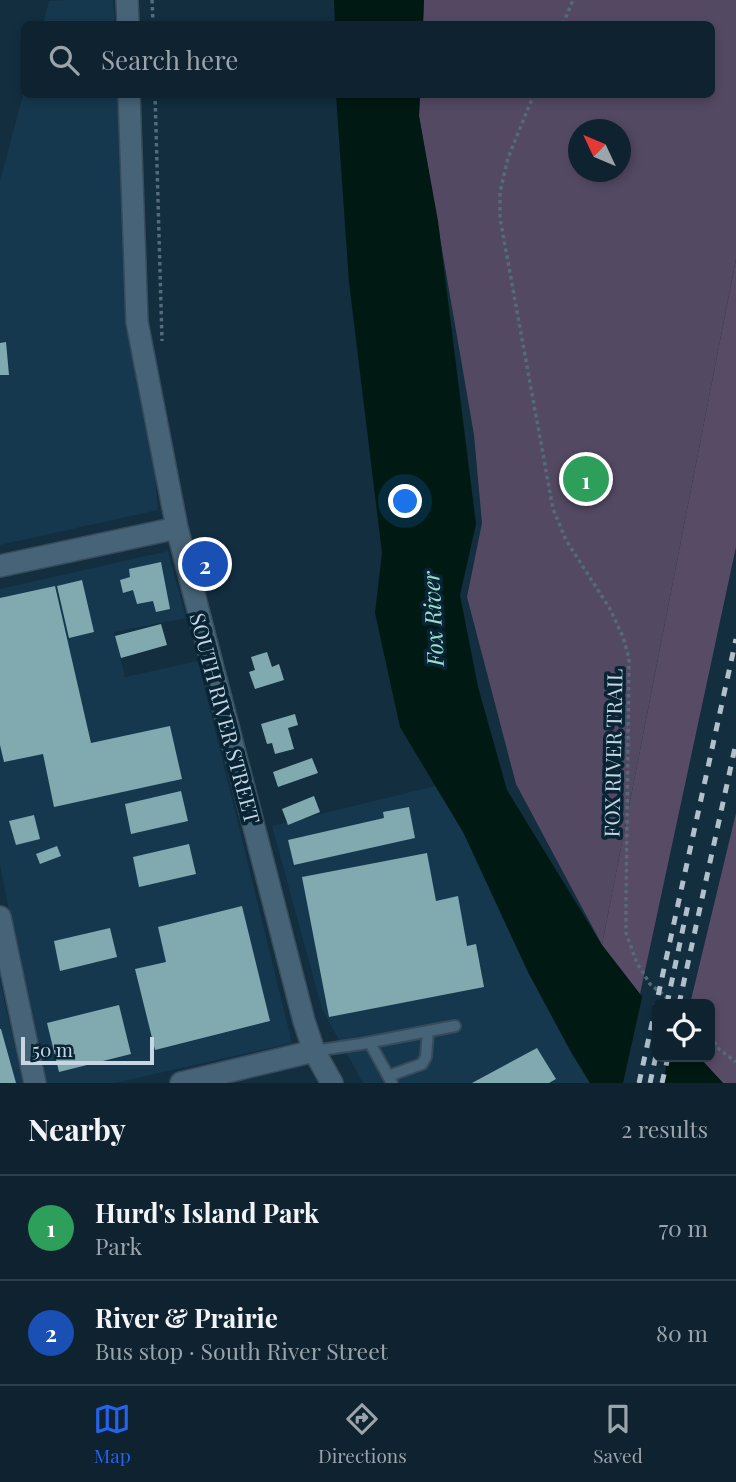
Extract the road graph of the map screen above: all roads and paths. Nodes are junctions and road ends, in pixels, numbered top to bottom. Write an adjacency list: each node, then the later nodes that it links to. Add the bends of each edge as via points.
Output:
1 (127, 0): 4 (street)
2 (152, 0): 5 (path)
3 (573, 0): 6 (path)
4 (128, 21)
5 (153, 21)
6 (564, 21)
7 (129, 98): 11 (street, SOUTH RIVER STREET, via 137,322)
8 (155, 98): 10 (path)
9 (532, 98): 14 (path, FOX RIVER TRAIL, via 508,158 500,218 553,509 566,540 610,609 629,658 626,933 636,963 650,984)
10 (162, 344)
11 (177, 528): 12 (street); 19 (street, SOUTH RIVER STREET)
12 (0, 566)
13 (0, 917): 22 (street)
14 (669, 999)
15 (455, 1026): 16 (lane)
16 (428, 1031): 17 (lane); 21 (lane, via 422,1064)
17 (370, 1042): 19 (lane); 21 (lane)
18 (715, 1044): 20 (path)
19 (314, 1051): 23 (street); 24 (street, SOUTH RIVER STREET)
20 (736, 1062)
21 (390, 1079)
22 (35, 1083)
23 (181, 1083)
24 (332, 1083)

